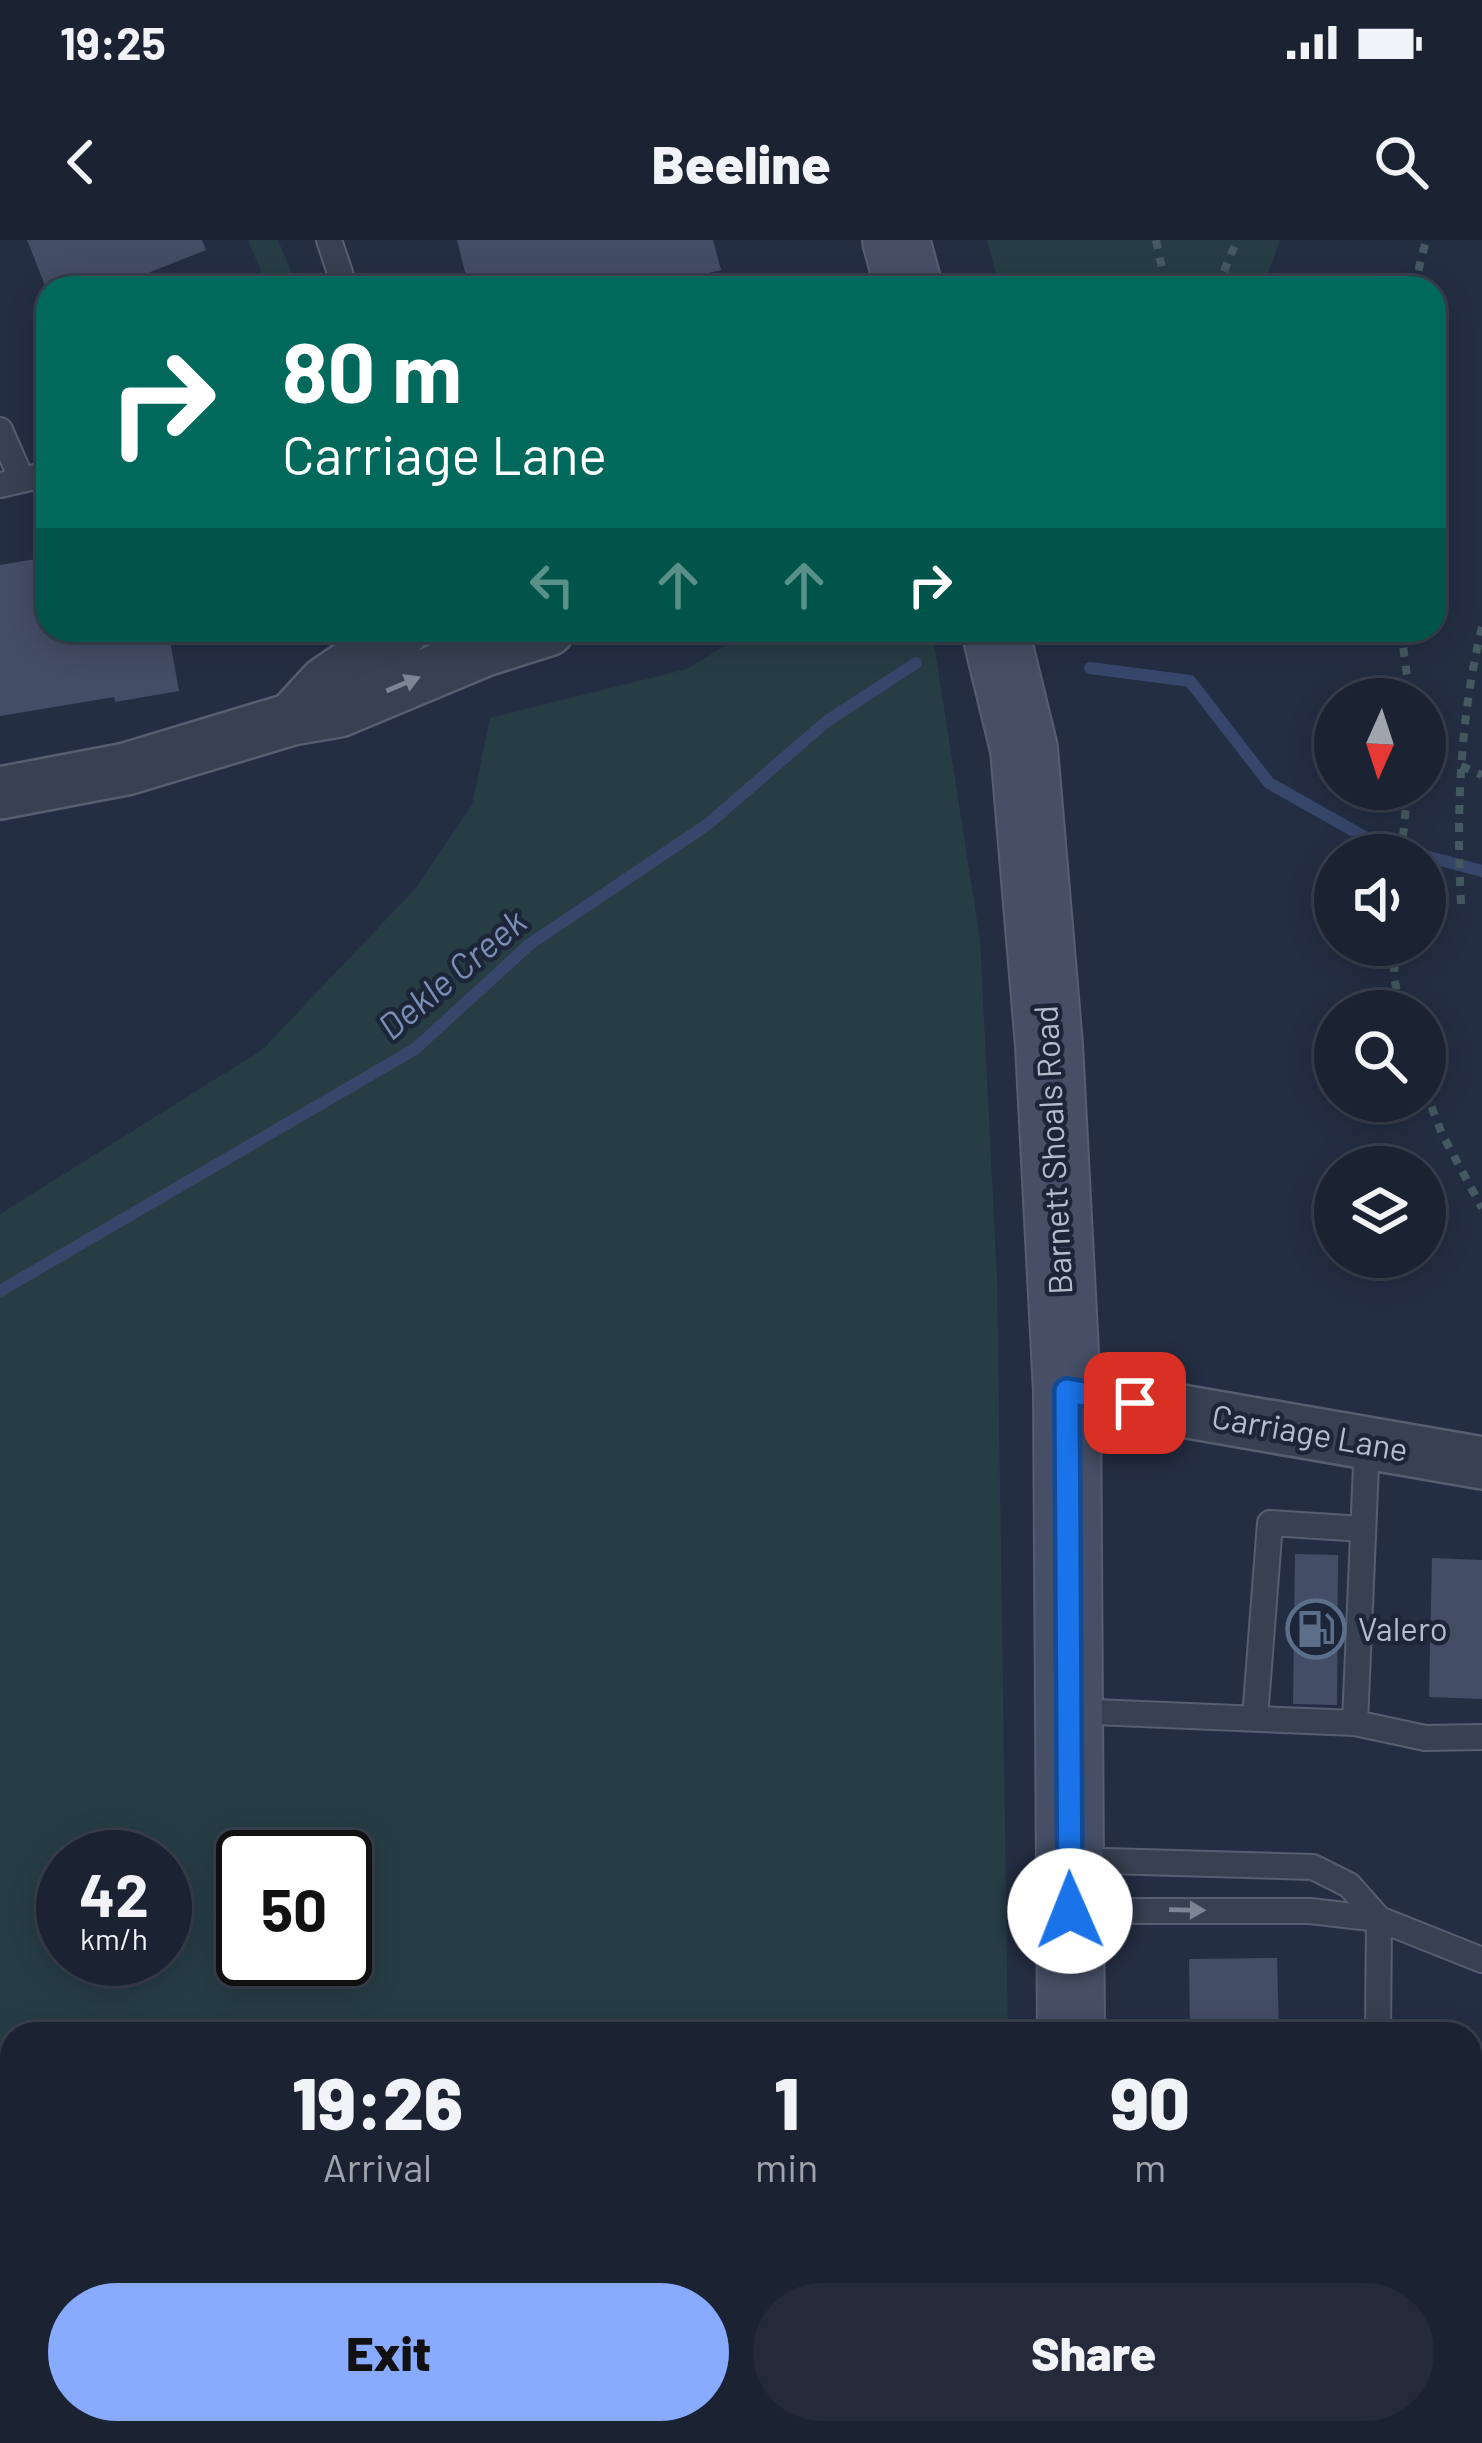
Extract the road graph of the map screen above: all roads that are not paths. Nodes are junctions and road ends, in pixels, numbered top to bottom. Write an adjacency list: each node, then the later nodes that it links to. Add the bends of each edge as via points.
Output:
1 (329, 240): 3 (lane)
2 (896, 240): 4 (main road)
3 (341, 276)
4 (906, 276)
5 (0, 430): 6 (lane)
6 (11, 483)
7 (386, 642): 10 (street, via 325,683)
8 (478, 642): 10 (street, one-way to 8, via 339,711)
9 (998, 642): 12 (main road, Barnett Shoals Road, via 1024,749)
10 (292, 719): 11 (street, via 126,769)
11 (0, 793)
12 (1067, 1391): 13 (street, Carriage Lane); 16 (main road, Barnett Shoals Road)
13 (1366, 1442): 14 (street, Carriage Lane); 15 (lane)
14 (1482, 1462)
15 (1363, 1528): 17 (lane, via 1270,1523); 18 (lane)
16 (1069, 1711): 17 (lane); 21 (main road, Barnett Shoals Road)
17 (1255, 1718): 18 (lane)
18 (1355, 1723): 19 (lane, via 1425,1738)
19 (1482, 1737)
20 (1280, 1865): 21 (lane); 22 (lane); 23 (lane, via 1313,1867 1348,1885)
21 (1070, 1886): 22 (lane, one-way to 22); 25 (main road, Barnett Shoals Road)
22 (1279, 1910): 23 (lane)
23 (1379, 1918): 24 (lane); 26 (lane)
24 (1482, 1960)
25 (1071, 2022)
26 (1378, 2022)

